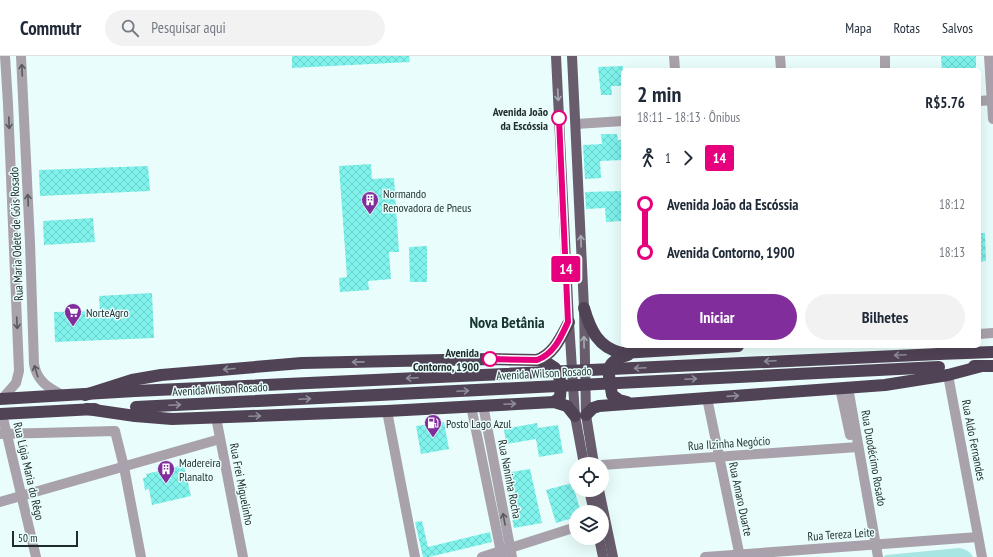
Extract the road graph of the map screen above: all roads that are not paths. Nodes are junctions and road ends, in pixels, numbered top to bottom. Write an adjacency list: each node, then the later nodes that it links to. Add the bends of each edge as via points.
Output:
1 (5, 56): 16 (street, Rua Maria Odete de Góis Rosado)
2 (21, 56): 20 (street, Rua Maria Odete de Góis Rosado, one-way to 2)
3 (556, 56): 21 (main road, one-way to 21)
4 (568, 56): 13 (main road)
5 (572, 56): 13 (main road)
6 (674, 56): 10 (street)
7 (780, 56): 11 (street)
8 (884, 56): 12 (street)
9 (989, 56): 14 (street)
10 (675, 68)
11 (781, 68)
12 (886, 68)
13 (574, 96): 19 (main road)
14 (993, 100): 15 (street); 17 (street)
15 (981, 101)
16 (8, 104): 20 (street, via 11,86 18,84 21,89 21,118); 22 (street, Rua Maria Odete de Góis Rosado, one-way to 22)
17 (993, 119)
18 (621, 121): 19 (street)
19 (576, 124): 23 (main road)
20 (25, 129): 24 (street, Rua Maria Odete de Góis Rosado, one-way to 20)
21 (560, 145): 23 (main road, via 567,165 569,201 573,204); 26 (main road)
22 (11, 183): 24 (street, via 18,244 26,244); 40 (street, Rua Maria Odete de Góis Rosado, one-way to 40, via 19,371 16,383)
23 (579, 201): 25 (main road, one-way to 23)
24 (30, 223): 38 (street, Rua Maria Odete de Góis Rosado, one-way to 24, via 43,384 35,370)
25 (584, 308): 31 (highway, via 590,328 602,343 614,351); 47 (main road, one-way to 25)
26 (568, 322): 33 (highway, via 556,346); 47 (main road)
27 (993, 333): 28 (street)
28 (981, 334)
29 (690, 348): 31 (highway)
30 (939, 350): 32 (highway, Avenida Wilson Rosado, via 962,353); 37 (highway, Avenida Wilson Rosado, one-way to 37, bridge)
31 (639, 352): 42 (highway, via 617,358 610,364 609,372 614,398)
32 (993, 352)
33 (537, 360): 37 (highway, one-way to 37, via 302,363 161,375 132,380); 41 (highway, via 552,365 558,374 561,384 560,397)
34 (988, 366): 35 (highway); 44 (highway, Avenida Wilson Rosado, one-way to 34, bridge)
35 (948, 375): 36 (highway, via 885,385); 61 (street, Rua Aldo Fernandes)
36 (844, 388): 39 (highway, one-way to 36); 51 (street, Rua Duodécimo Rosado)
37 (85, 395): 38 (highway, Avenida Wilson Rosado)
38 (64, 396): 40 (highway, Avenida Wilson Rosado)
39 (707, 398): 42 (highway); 54 (street, Rua Amaro Duarte)
40 (1, 399)
41 (554, 402): 43 (highway, one-way to 41); 47 (highway, via 567,406)
42 (639, 404): 47 (highway, via 599,406)
43 (477, 406): 45 (highway); 64 (street, Rua Naninha Rocha)
44 (87, 409): 46 (highway, Avenida Wilson Rosado); 48 (highway, via 172,419)
45 (387, 411): 48 (highway, one-way to 45); 69 (street)
46 (1, 414): 49 (street, Rua Lígia Maria do Rêgo)
47 (580, 415): 52 (main road); 53 (main road)
48 (216, 417): 50 (street, Rua Frei Miguelinho)
49 (4, 434): 56 (street, via 115,431); 57 (street, Rua Lígia Maria do Rêgo)
50 (220, 439): 56 (street); 68 (street, Rua Frei Miguelinho)
51 (855, 447): 54 (street, Rua Ilzinha Negócio); 63 (street, Rua Duodécimo Rosado)
52 (583, 457)
53 (592, 457)
54 (719, 457): 55 (street, Rua Ilzinha Negócio); 65 (street, Rua Amaro Duarte)
55 (609, 465)
56 (124, 467): 57 (street); 67 (street)
57 (21, 496): 59 (street); 66 (street, Rua Lígia Maria do Rêgo)
58 (601, 497): 72 (main road)
59 (0, 502)
60 (569, 530): 64 (street)
61 (978, 537): 63 (street, Rua Tereza Leite); 76 (street, Rua Aldo Fernandes)
62 (600, 545): 71 (main road)
63 (873, 545): 65 (street, Rua Tereza Leite); 74 (street, Rua Duodécimo Rosado); 75 (street, Rua Duodécimo Rosado)
64 (506, 553): 70 (street)
65 (739, 556): 73 (street, Rua Tereza Leite)
66 (36, 557)
67 (141, 557)
68 (243, 557)
69 (415, 557)
70 (482, 557)
71 (603, 557)
72 (614, 557)
73 (706, 557)
74 (873, 557)
75 (878, 557)
76 (982, 557)

